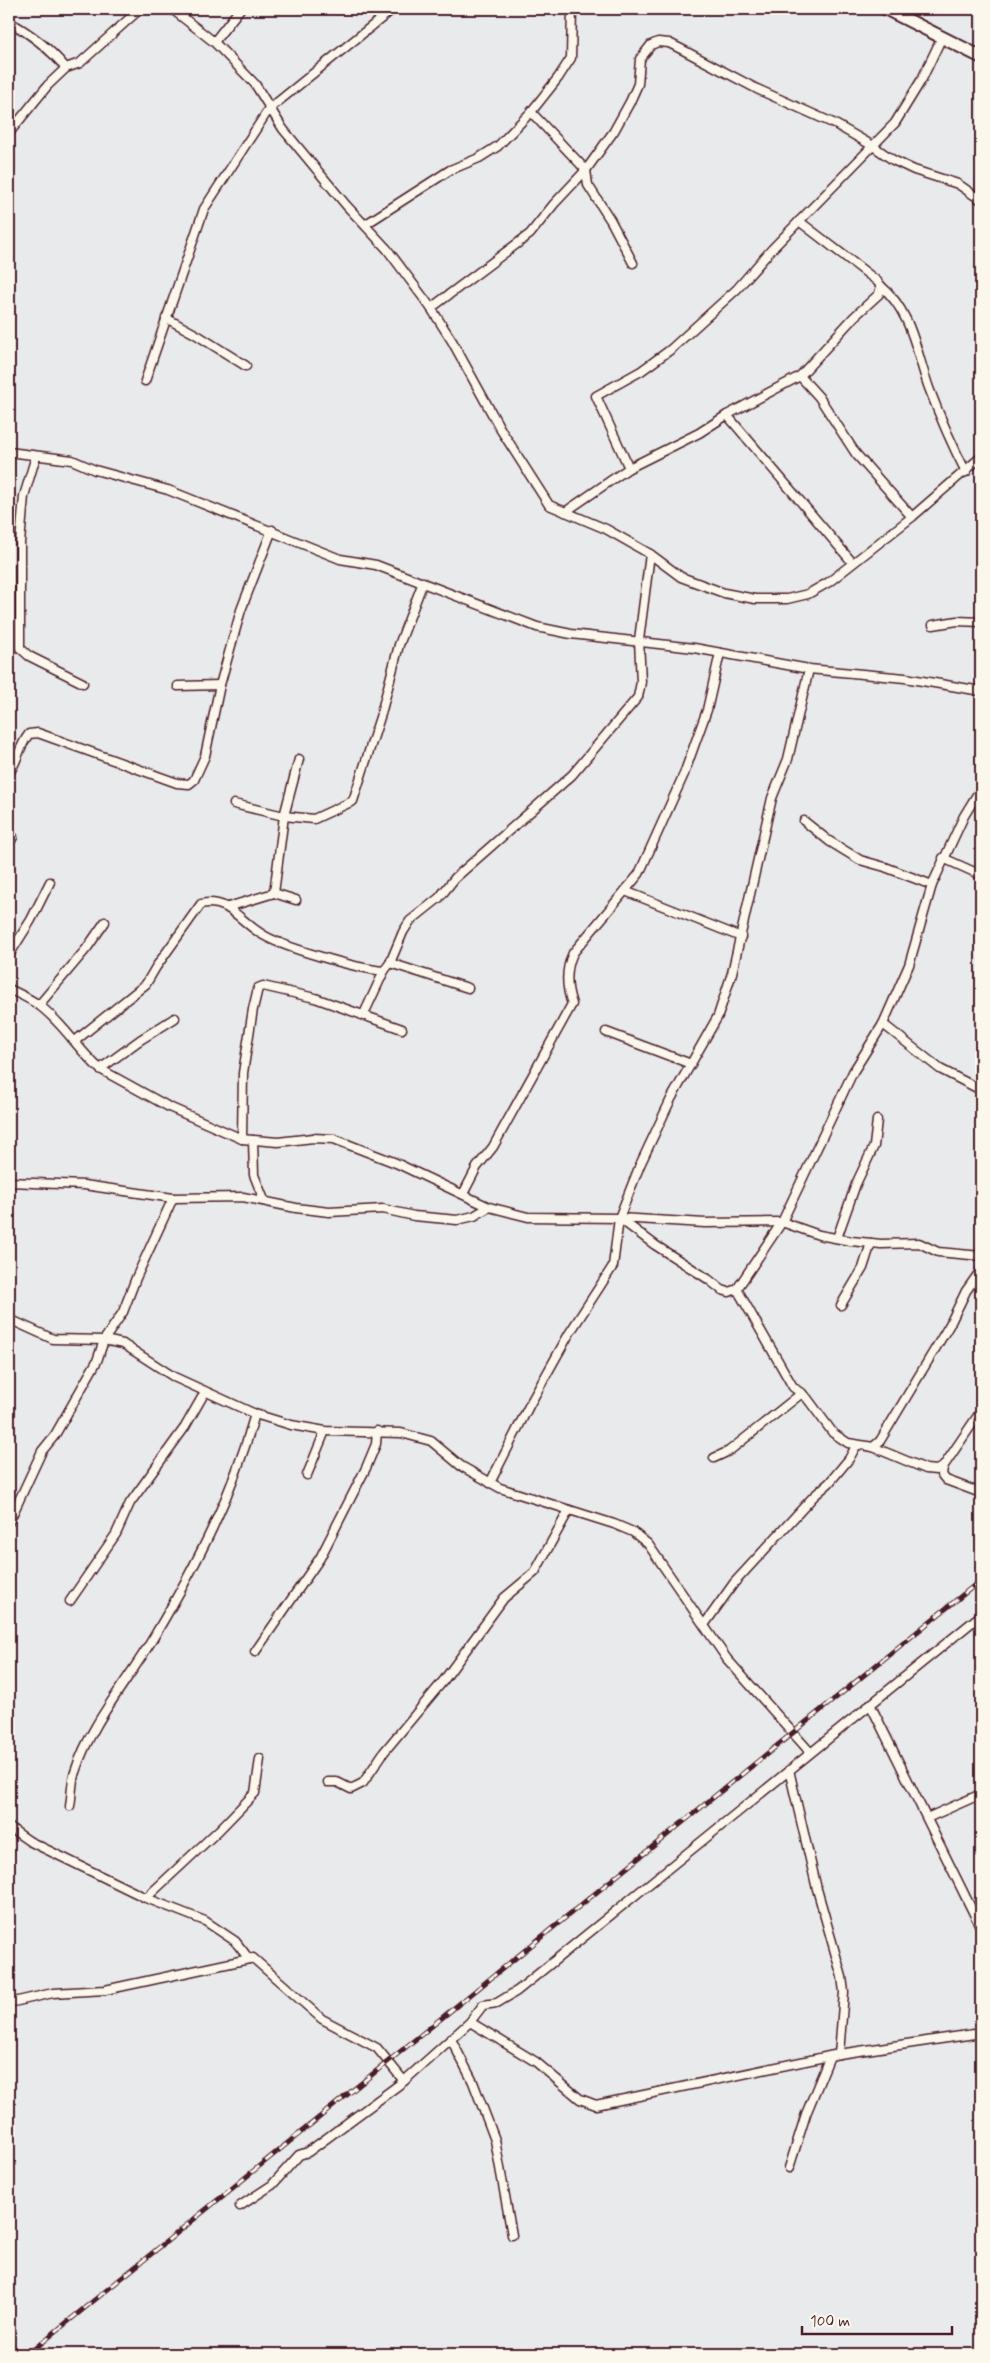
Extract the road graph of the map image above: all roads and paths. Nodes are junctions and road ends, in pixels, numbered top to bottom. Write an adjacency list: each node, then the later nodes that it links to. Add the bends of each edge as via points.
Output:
1 (140, 9): 11 (street, via 80,63)
2 (172, 9): 9 (street)
3 (240, 9): 9 (street)
4 (392, 9): 12 (street)
5 (572, 9): 13 (street, via 571,58)
6 (886, 9): 8 (main road)
7 (9, 22): 11 (street, via 37,38)
8 (942, 37): 10 (main road); 15 (street, via 907,106)
9 (214, 42): 12 (street, via 255,84)
10 (981, 58)
11 (66, 68): 14 (street)
12 (269, 110): 19 (street, via 346,205); 23 (street, via 204,209)
13 (531, 112): 16 (street); 19 (street, via 498,146 450,170)
14 (9, 133)
15 (873, 146): 16 (street, via 835,124 669,43 658,42 651,45 640,59 638,84 630,102); 17 (street, via 914,170 958,184); 18 (street)
16 (586, 170): 20 (street, via 588,185); 22 (street, via 530,234)
17 (981, 200)
18 (799, 221): 21 (street); 31 (street, via 736,290 670,350 641,371 596,396)
19 (366, 224): 22 (street)
20 (633, 263)
21 (881, 286): 25 (street, via 879,294); 32 (street, via 895,298 904,314 929,386)
22 (431, 308): 33 (street, via 500,430 549,505)
23 (166, 318): 24 (street); 26 (street)
24 (246, 366)
25 (800, 376): 27 (street); 34 (street, via 819,397 856,454)
26 (145, 381)
27 (726, 415): 31 (street, via 699,433); 37 (street)
28 (9, 452): 29 (street)
29 (36, 456): 35 (street, via 72,460 168,490); 44 (street, via 24,496 20,543 20,648 29,656)
30 (981, 457): 32 (street)
31 (629, 468): 33 (street)
32 (966, 472): 34 (street)
33 (565, 512): 36 (street, via 606,529)
34 (912, 517): 37 (street)
35 (272, 530): 38 (street, via 340,559 376,565); 45 (street, via 240,610)
36 (650, 554): 37 (street, via 681,577 724,593 755,599 787,599 808,594 829,582); 41 (street)
37 (852, 562)
38 (424, 582): 41 (street, via 537,627 571,634); 52 (street, via 400,645 353,801 314,819)
39 (981, 622): 40 (street)
40 (933, 625)
41 (639, 640): 42 (street); 65 (street, via 641,682 638,697 629,709 572,775 455,878 440,898 410,921)
42 (720, 653): 43 (street); 58 (street, via 707,710 684,774 639,874)
43 (809, 669): 47 (street, via 905,678); 63 (street, via 788,759 772,798)
44 (83, 683)
45 (220, 685): 46 (street); 49 (street, via 206,756 189,784 177,784 38,733 28,734)
46 (178, 686)
47 (981, 691)
48 (299, 759): 52 (street)
49 (9, 773)
50 (981, 788): 54 (street)
51 (234, 804): 52 (street)
52 (284, 816): 59 (street)
53 (804, 821): 57 (street, via 860,860)
54 (943, 858): 55 (street); 57 (street)
55 (981, 875)
56 (50, 882): 64 (street, via 32,920)
57 (932, 885): 72 (street, via 910,964)
58 (625, 891): 63 (street); 83 (street, via 573,953 567,983 572,1004 493,1147 477,1167)
59 (274, 893): 60 (street); 61 (street)
60 (296, 900)
61 (228, 907): 66 (street, via 262,935 281,943); 75 (street, via 213,901 201,904 146,984)
62 (105, 922): 69 (street)
63 (741, 937): 76 (street, via 718,1016)
64 (9, 955)
65 (390, 963): 66 (street); 67 (street)
66 (384, 971): 70 (street)
67 (468, 988)
68 (9, 989): 69 (street)
69 (39, 1005): 75 (street)
70 (363, 1016): 73 (street); 80 (street, via 315,998 263,986 258,988 244,1073)
71 (175, 1018): 77 (street)
72 (884, 1024): 78 (street, via 940,1068); 88 (street, via 853,1072)
73 (402, 1029)
74 (606, 1032): 76 (street)
75 (75, 1041): 77 (street)
76 (691, 1064): 87 (street, via 640,1165)
77 (100, 1069): 80 (street)
78 (981, 1090)
79 (877, 1120): 89 (street, via 874,1146 856,1184)
80 (242, 1140): 81 (street)
81 (253, 1140): 83 (street, via 334,1139 396,1162); 85 (street, via 254,1175)
82 (9, 1182): 84 (street, via 84,1185)
83 (463, 1194): 86 (street)
84 (173, 1198): 85 (street, via 243,1197); 96 (street, via 123,1312)
85 (264, 1200): 86 (street, via 329,1212 383,1209 458,1220)
86 (489, 1207): 87 (street, via 528,1217)
87 (619, 1218): 88 (street, via 705,1223); 93 (street, via 722,1290); 108 (street, via 613,1266 565,1342)
88 (782, 1222): 89 (street); 93 (street)
89 (837, 1238): 90 (street)
90 (872, 1243): 91 (street, via 919,1243 938,1252); 94 (street, via 863,1268)
91 (981, 1256)
92 (981, 1270): 104 (street)
93 (737, 1289): 98 (street, via 793,1387)
94 (841, 1305)
95 (9, 1319): 96 (street, via 54,1339)
96 (104, 1340): 97 (street, via 123,1344 174,1377); 111 (street, via 86,1382 30,1473)
97 (206, 1392): 100 (street); 112 (street, via 185,1428 130,1503 116,1534)
98 (802, 1393): 103 (street, via 833,1433); 105 (street)
99 (981, 1411): 106 (street)
100 (255, 1414): 101 (street); 122 (street, via 215,1526 154,1637 128,1674 86,1747 74,1774)
101 (325, 1431): 102 (street); 107 (street)
102 (377, 1431): 108 (street, via 431,1441 461,1466); 115 (street, via 376,1444 366,1468 320,1558)
103 (856, 1446): 104 (street); 114 (street, via 829,1483 734,1583)
104 (873, 1448): 106 (street, via 926,1469)
105 (714, 1458)
106 (943, 1467): 109 (street, via 942,1475 946,1480)
107 (307, 1475)
108 (490, 1483): 110 (street)
109 (981, 1493)
110 (568, 1510): 114 (street, via 626,1530 648,1544); 120 (street, via 535,1572 504,1598 363,1783 351,1789 337,1782)
111 (9, 1522)
112 (70, 1601)
113 (981, 1615): 116 (street)
114 (704, 1625): 117 (street, via 727,1659)
115 (255, 1652)
116 (870, 1704): 117 (street); 123 (street)
117 (810, 1752): 119 (street)
118 (260, 1759): 125 (street, via 255,1793)
119 (789, 1770): 129 (street, via 517,1991 497,2002 483,2005); 132 (street, via 842,1977 844,1992)
120 (328, 1782)
121 (981, 1794): 123 (street)
122 (70, 1806)
123 (927, 1818): 126 (street)
124 (9, 1827): 125 (street, via 29,1841)
125 (146, 1898): 127 (street, via 205,1921 236,1941)
126 (981, 1928)
127 (249, 1959): 128 (street, via 105,1990 53,1993); 134 (street, via 253,1958 322,2019 377,2048)
128 (9, 2003)
129 (470, 2022): 131 (street); 133 (street, via 536,2062 580,2099 596,2105)
130 (981, 2033): 132 (street)
131 (451, 2039): 134 (street); 137 (street, via 473,2082 494,2140)
132 (839, 2054): 133 (street)
133 (830, 2056): 135 (street, via 806,2114)
134 (404, 2081): 136 (street, via 308,2152 299,2155 272,2185)
135 (789, 2168)
136 (240, 2206)
137 (512, 2235)

